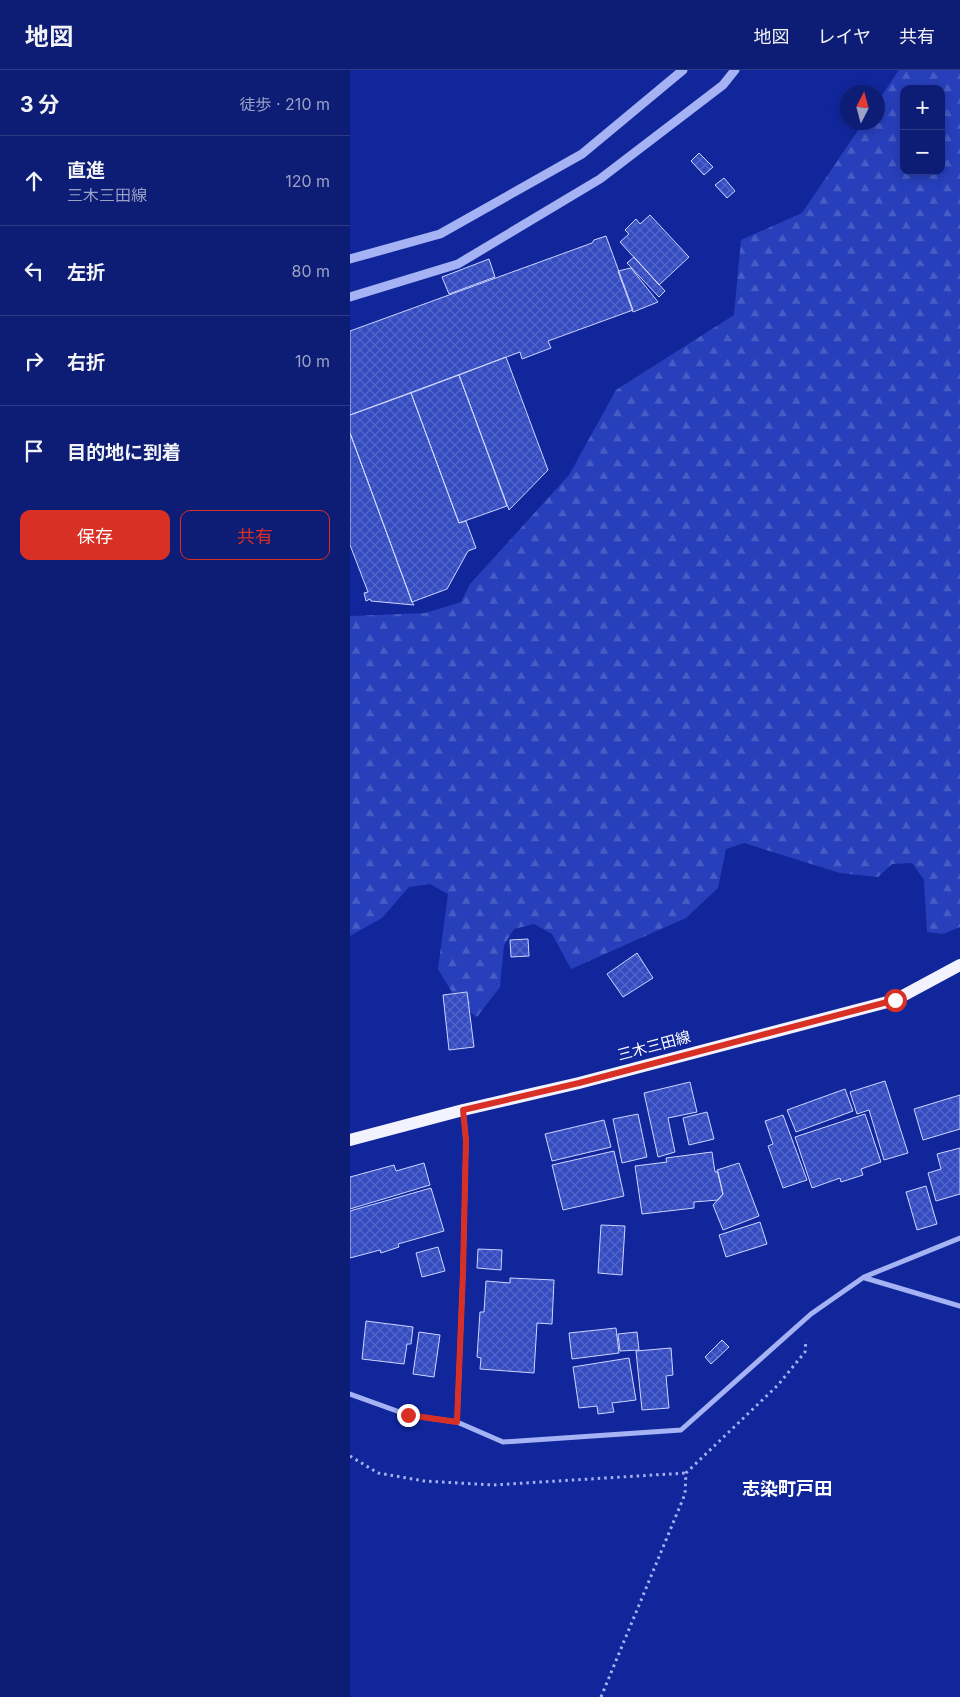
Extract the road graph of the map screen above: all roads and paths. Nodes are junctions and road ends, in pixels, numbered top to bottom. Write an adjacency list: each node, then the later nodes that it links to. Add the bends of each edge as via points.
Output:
1 (683, 70): 3 (street, via 582,154 440,234)
2 (735, 70): 4 (street, via 723,85 600,179 458,264)
3 (350, 259)
4 (350, 297)
5 (960, 965): 6 (main road, 三木三田線, via 895,1000)
6 (463, 1110): 7 (main road, 三木三田線); 13 (street, via 466,1140)
7 (350, 1140)
8 (960, 1238): 9 (street)
9 (864, 1277): 10 (street); 11 (street)
10 (960, 1306)
11 (807, 1317): 13 (street, via 681,1430 503,1442); 15 (path, via 806,1352 778,1385)
12 (350, 1394): 13 (street, via 408,1415)
13 (457, 1422)
14 (350, 1456): 15 (path, via 378,1473 424,1481 493,1485)
15 (686, 1473): 16 (path, via 684,1494)
16 (601, 1697)

